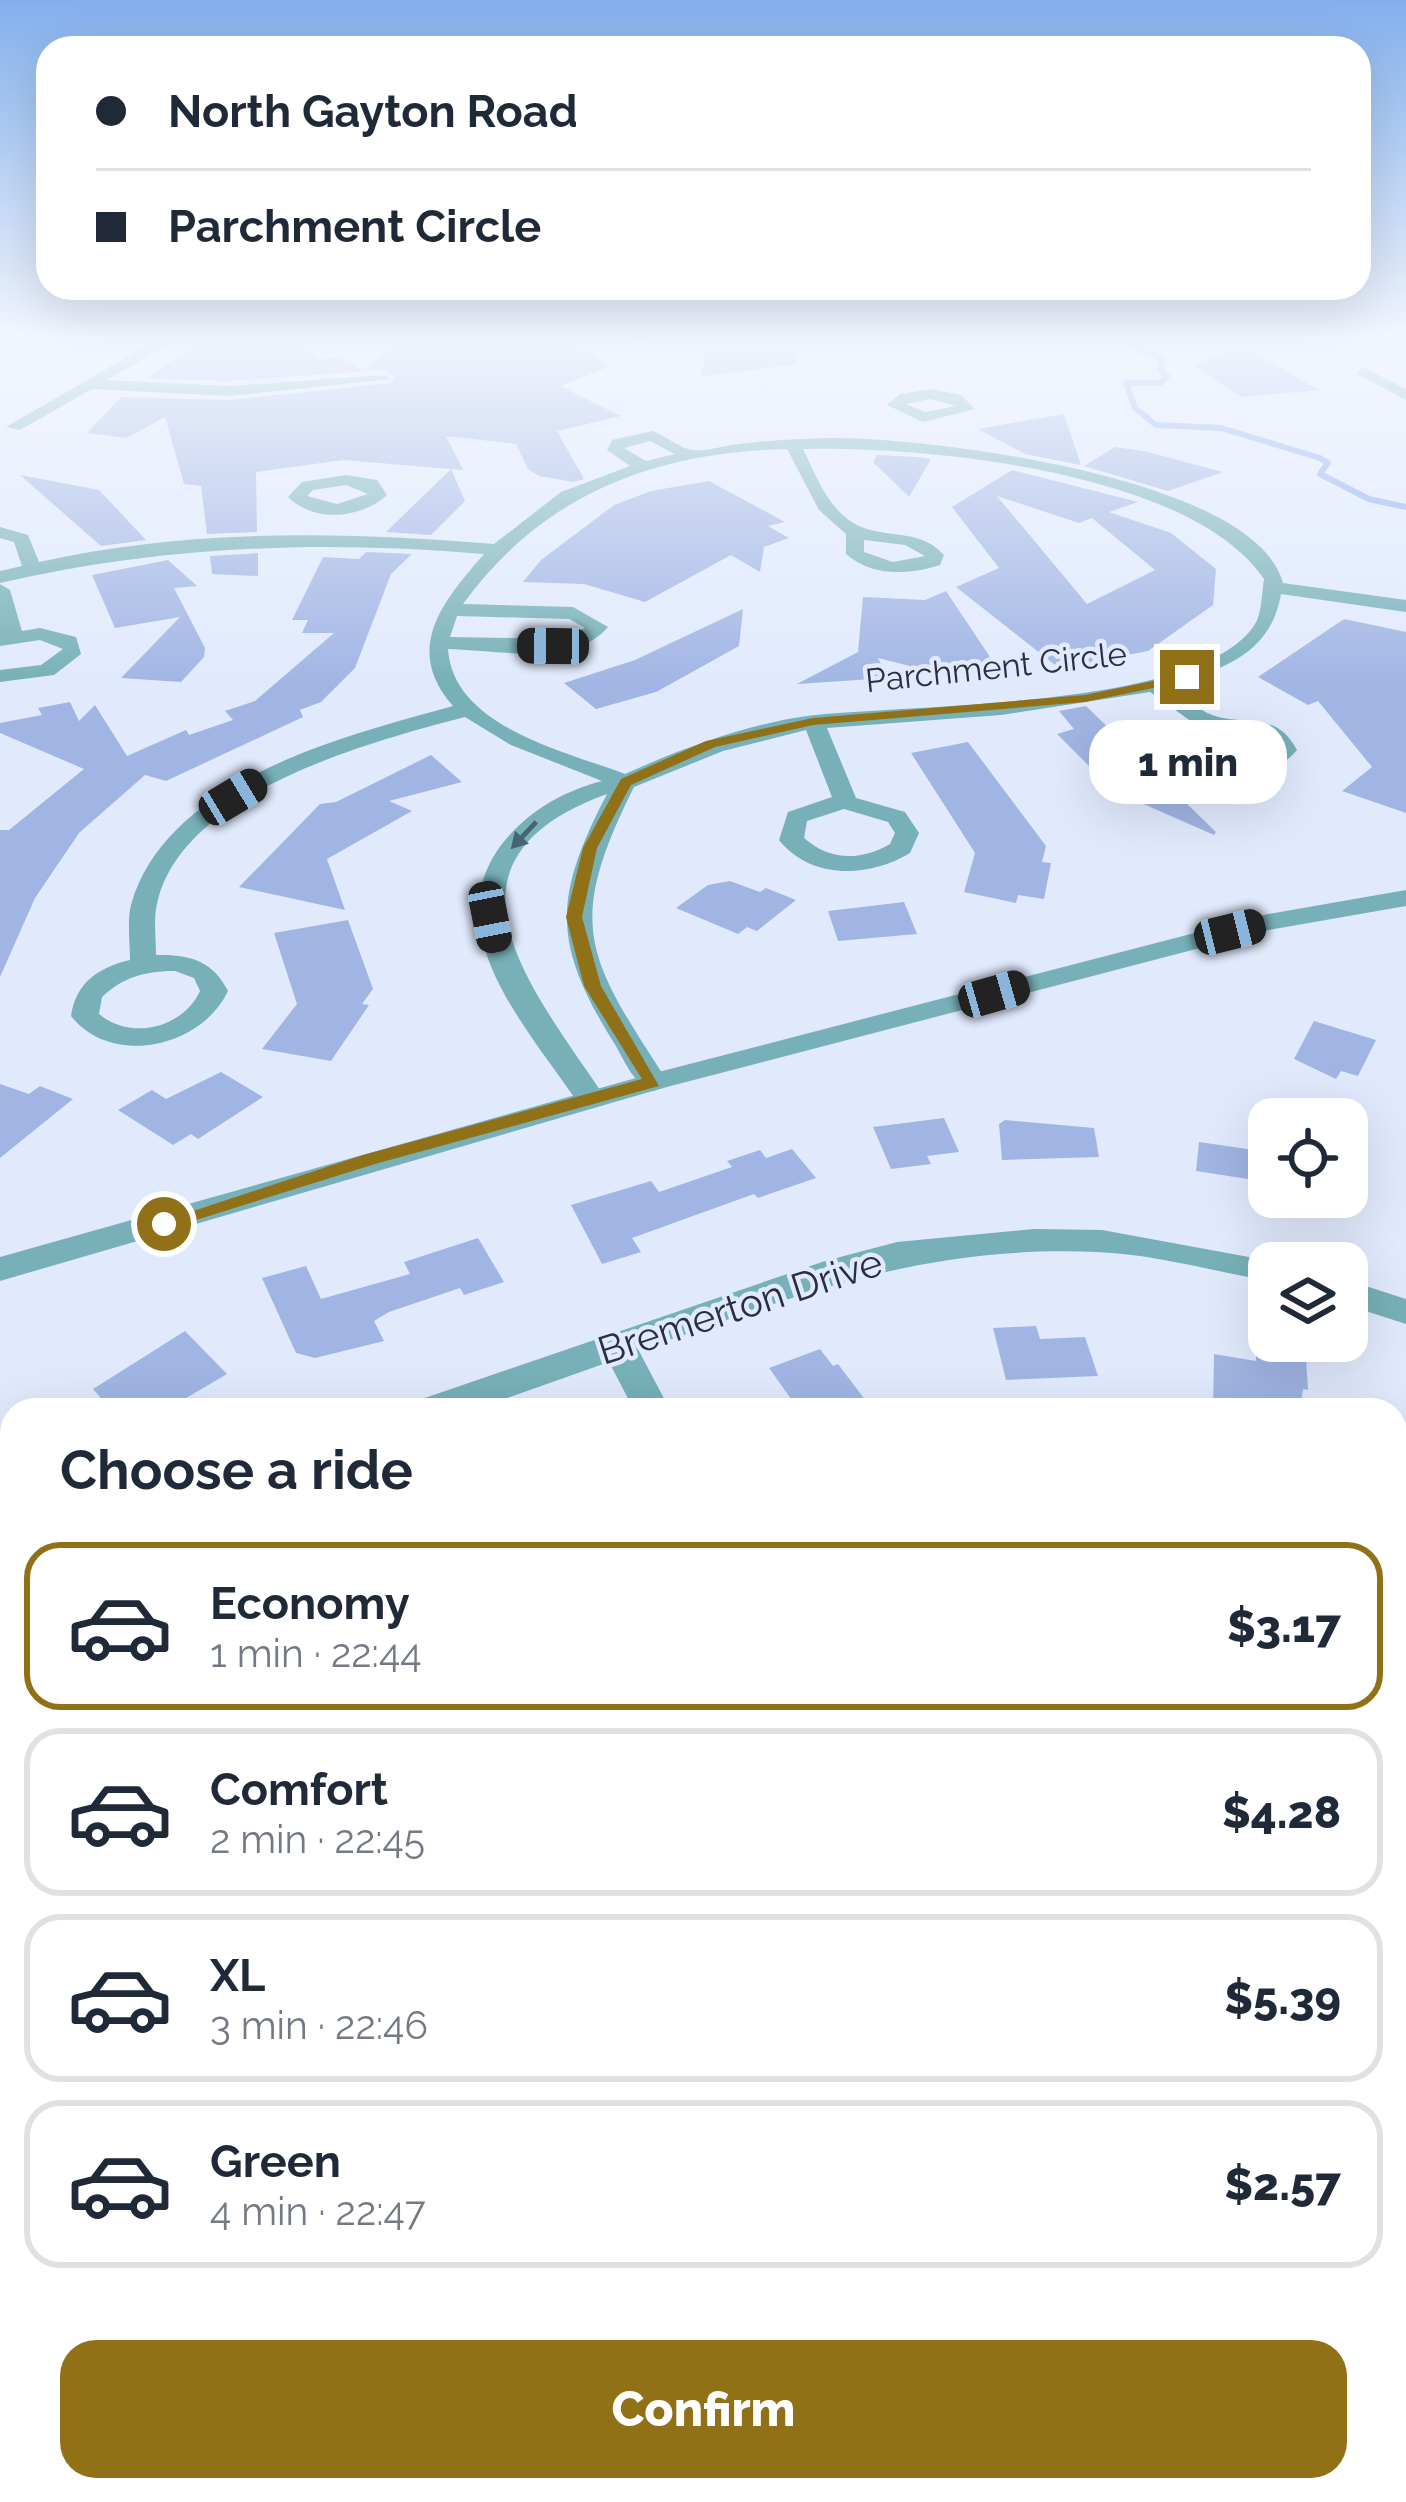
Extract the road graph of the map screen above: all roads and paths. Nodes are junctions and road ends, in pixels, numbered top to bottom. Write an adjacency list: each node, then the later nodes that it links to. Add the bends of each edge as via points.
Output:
1 (618, 452): 7 (street)
2 (683, 452): 6 (street)
3 (730, 452): 6 (street)
4 (797, 452): 10 (street, via 829,510)
5 (953, 452): 15 (street, via 1176,504 1239,537)
6 (691, 456): 7 (street)
7 (644, 467): 12 (street, via 549,505)
8 (330, 509): 11 (street)
9 (0, 532): 13 (street, via 22,539)
10 (855, 532)
11 (316, 536): 12 (street); 13 (street, via 175,542)
12 (497, 550): 18 (street)
13 (32, 568): 14 (street)
14 (0, 577)
15 (1276, 588): 17 (street); 22 (street, Parchment Circle, via 1274,614 1245,649)
16 (0, 590): 19 (street)
17 (1406, 606)
18 (448, 610): 20 (street); 20 (street, via 573,613 598,627 592,637 564,645)
19 (7, 638): 21 (street, via 61,637 74,650 46,670)
20 (436, 644): 23 (street, via 442,677)
21 (0, 676)
22 (1156, 686): 24 (street, Parchment Circle); 25 (street)
23 (469, 709): 26 (street, via 524,742); 29 (street, via 302,760 208,816 147,891 137,929)
24 (813, 722): 26 (street, Parchment Circle, via 711,744); 27 (street)
25 (1208, 723)
26 (626, 782): 30 (street, via 590,848 574,917 592,986); 31 (street, Parchment Circle, one-way to 31, via 570,801 526,830 491,893 494,941 507,968)
27 (845, 802)
28 (1406, 898): 30 (street, via 1268,922)
29 (143, 964)
30 (652, 1082): 31 (street)
31 (591, 1099): 33 (street)
32 (1248, 1265): 36 (street, Bremerton Drive, via 1102,1241 962,1245 825,1273)
33 (0, 1269)
34 (1368, 1299): 35 (street)
35 (1406, 1312)
36 (618, 1345): 37 (street, Bremerton Drive); 38 (street)
37 (466, 1398)
38 (646, 1398)

